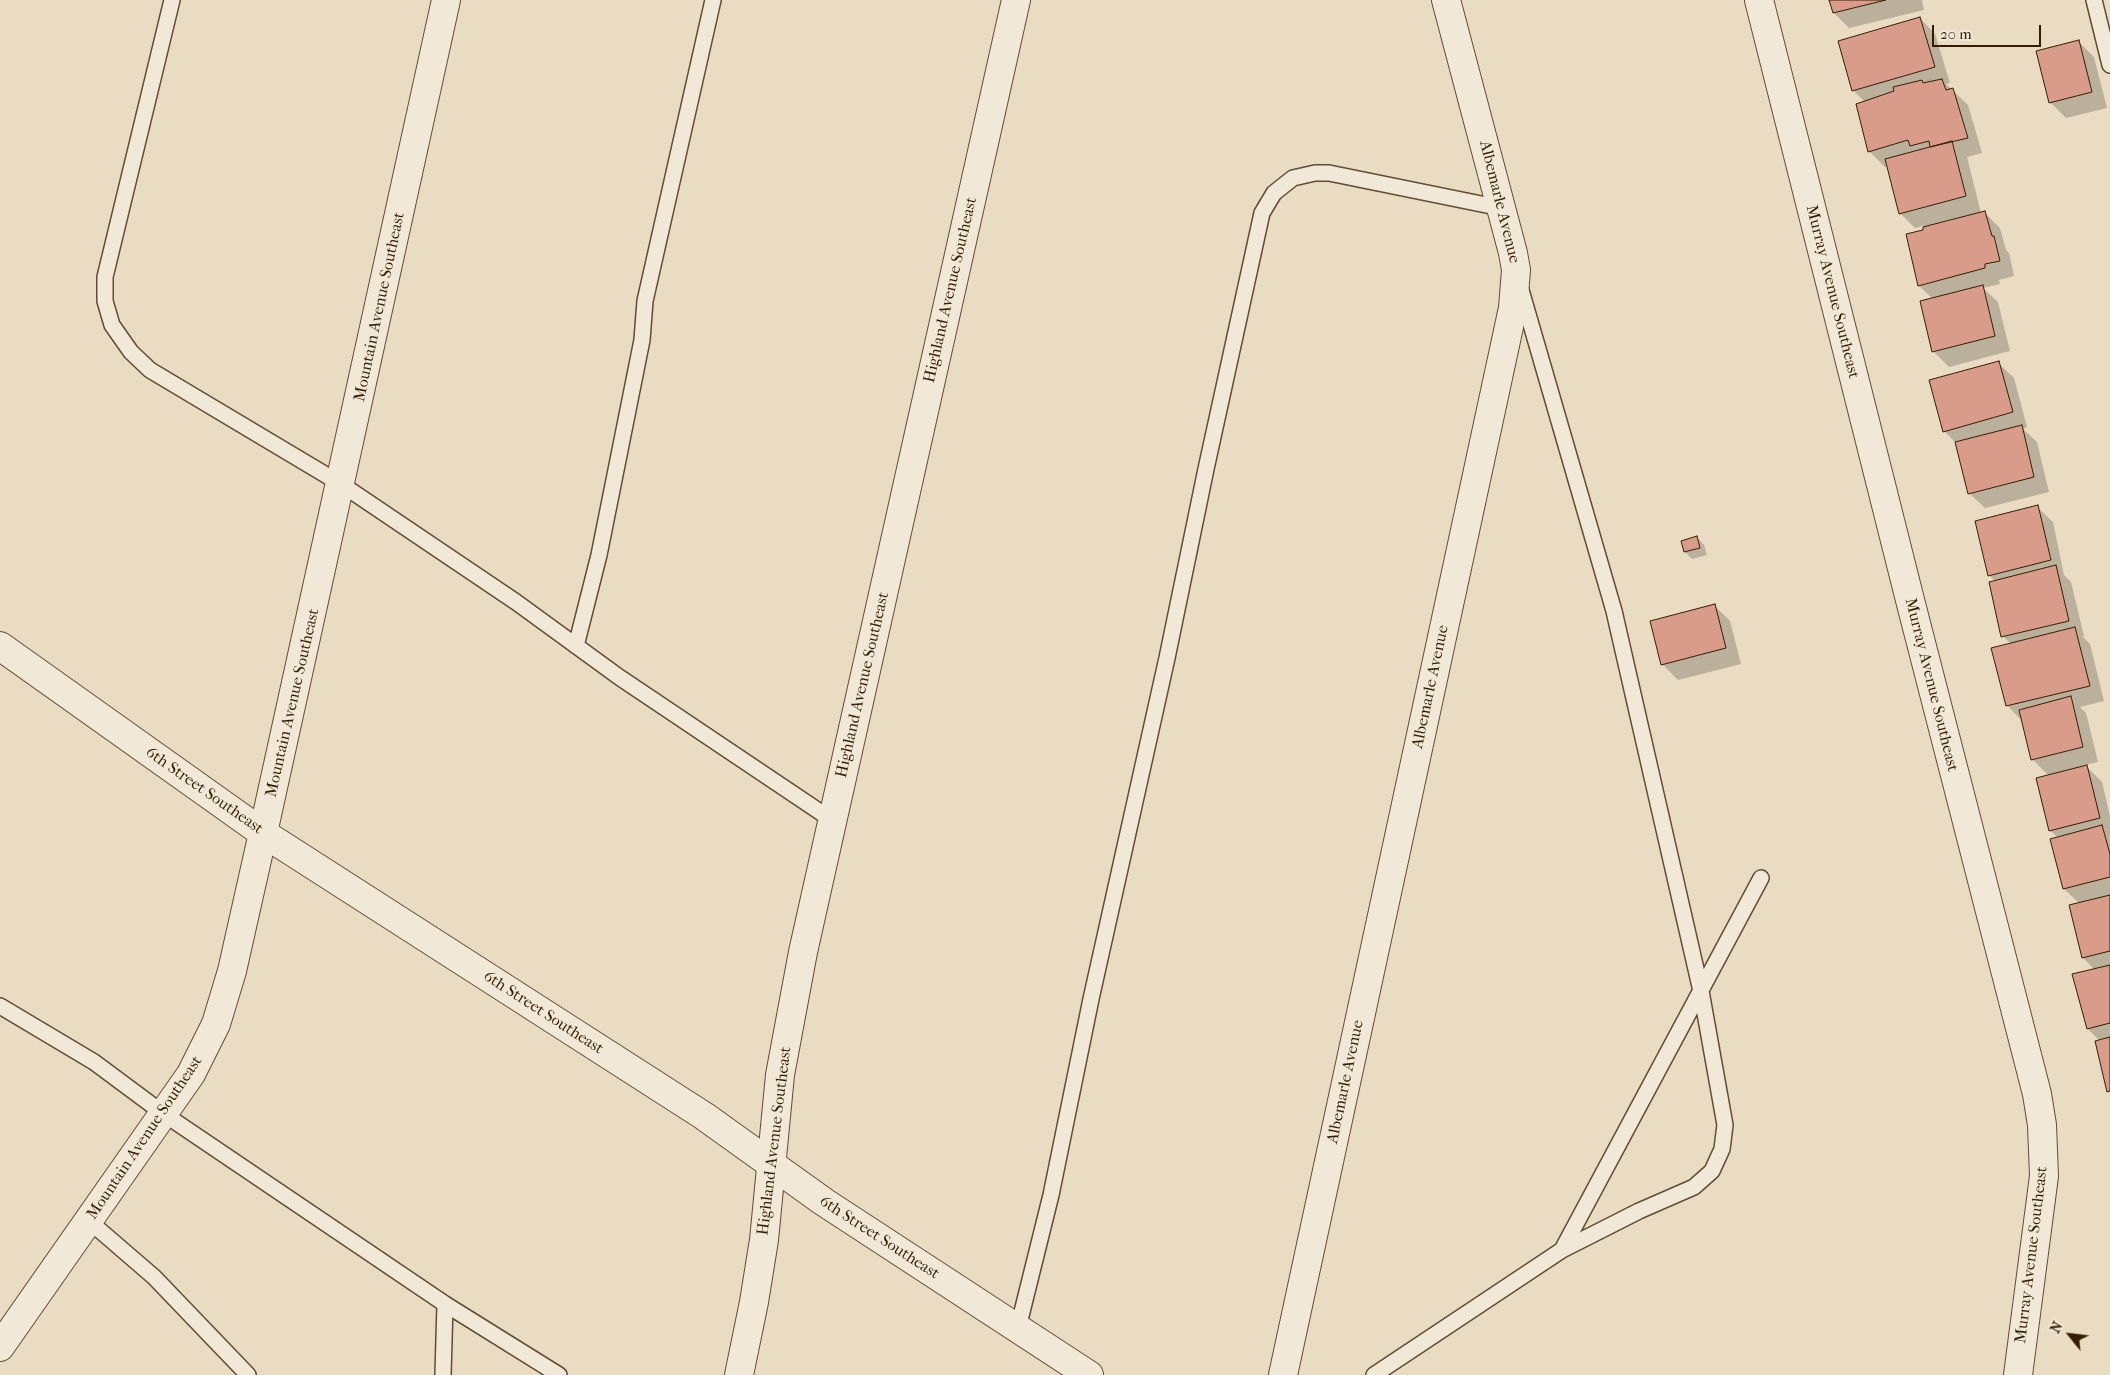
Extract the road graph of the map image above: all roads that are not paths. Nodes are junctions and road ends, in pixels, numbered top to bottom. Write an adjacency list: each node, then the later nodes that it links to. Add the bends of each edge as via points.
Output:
1 (172, 0): 11 (lane, via 105,277 105,301 112,325 131,352 150,370)
2 (446, 0): 11 (street, Mountain Avenue Southeast)
3 (713, 0): 13 (lane, via 645,301 642,340)
4 (1016, 0): 14 (street, Highland Avenue Southeast)
5 (1446, 0): 9 (street, Albemarle Avenue)
6 (1759, 0): 33 (street, Murray Avenue Southeast, via 2037,1094 2044,1176)
7 (2094, 0): 8 (lane)
8 (2110, 65)
9 (1502, 208): 10 (street, Albemarle Avenue); 24 (lane, via 1315,172 1293,178 1274,193 1262,212 1051,1195)
10 (1516, 270): 17 (lane, via 1614,611); 31 (street, Albemarle Avenue, via 1513,308)
11 (341, 484): 13 (lane); 15 (street, Mountain Avenue Southeast)
12 (0, 646): 15 (street, 6th Street Southeast)
13 (576, 646): 14 (lane)
14 (832, 820): 20 (street, Highland Avenue Southeast, via 780,1076)
15 (264, 833): 19 (street, Mountain Avenue Southeast, via 232,971 216,1024 191,1074); 20 (street, 6th Street Southeast, via 704,1116)
16 (1761, 878): 17 (lane)
17 (1701, 991): 22 (lane); 22 (lane, via 1725,1125 1722,1149 1712,1171 1694,1187)
18 (0, 1006): 19 (lane, via 94,1062)
19 (164, 1114): 21 (street, Mountain Avenue Southeast); 23 (lane)
20 (770, 1164): 24 (street, 6th Street Southeast); 29 (street, Highland Avenue Southeast, via 764,1240)
21 (89, 1221): 25 (street, Mountain Avenue Southeast); 26 (lane, via 154,1277)
22 (1562, 1250): 32 (lane)
23 (445, 1304): 27 (lane); 28 (lane)
24 (1018, 1328): 30 (street, 6th Street Southeast)
25 (0, 1347)
26 (248, 1375)
27 (443, 1375)
28 (559, 1375)
29 (739, 1375)
30 (1089, 1375)
31 (1283, 1375)
32 (1374, 1375)
33 (2018, 1375)

